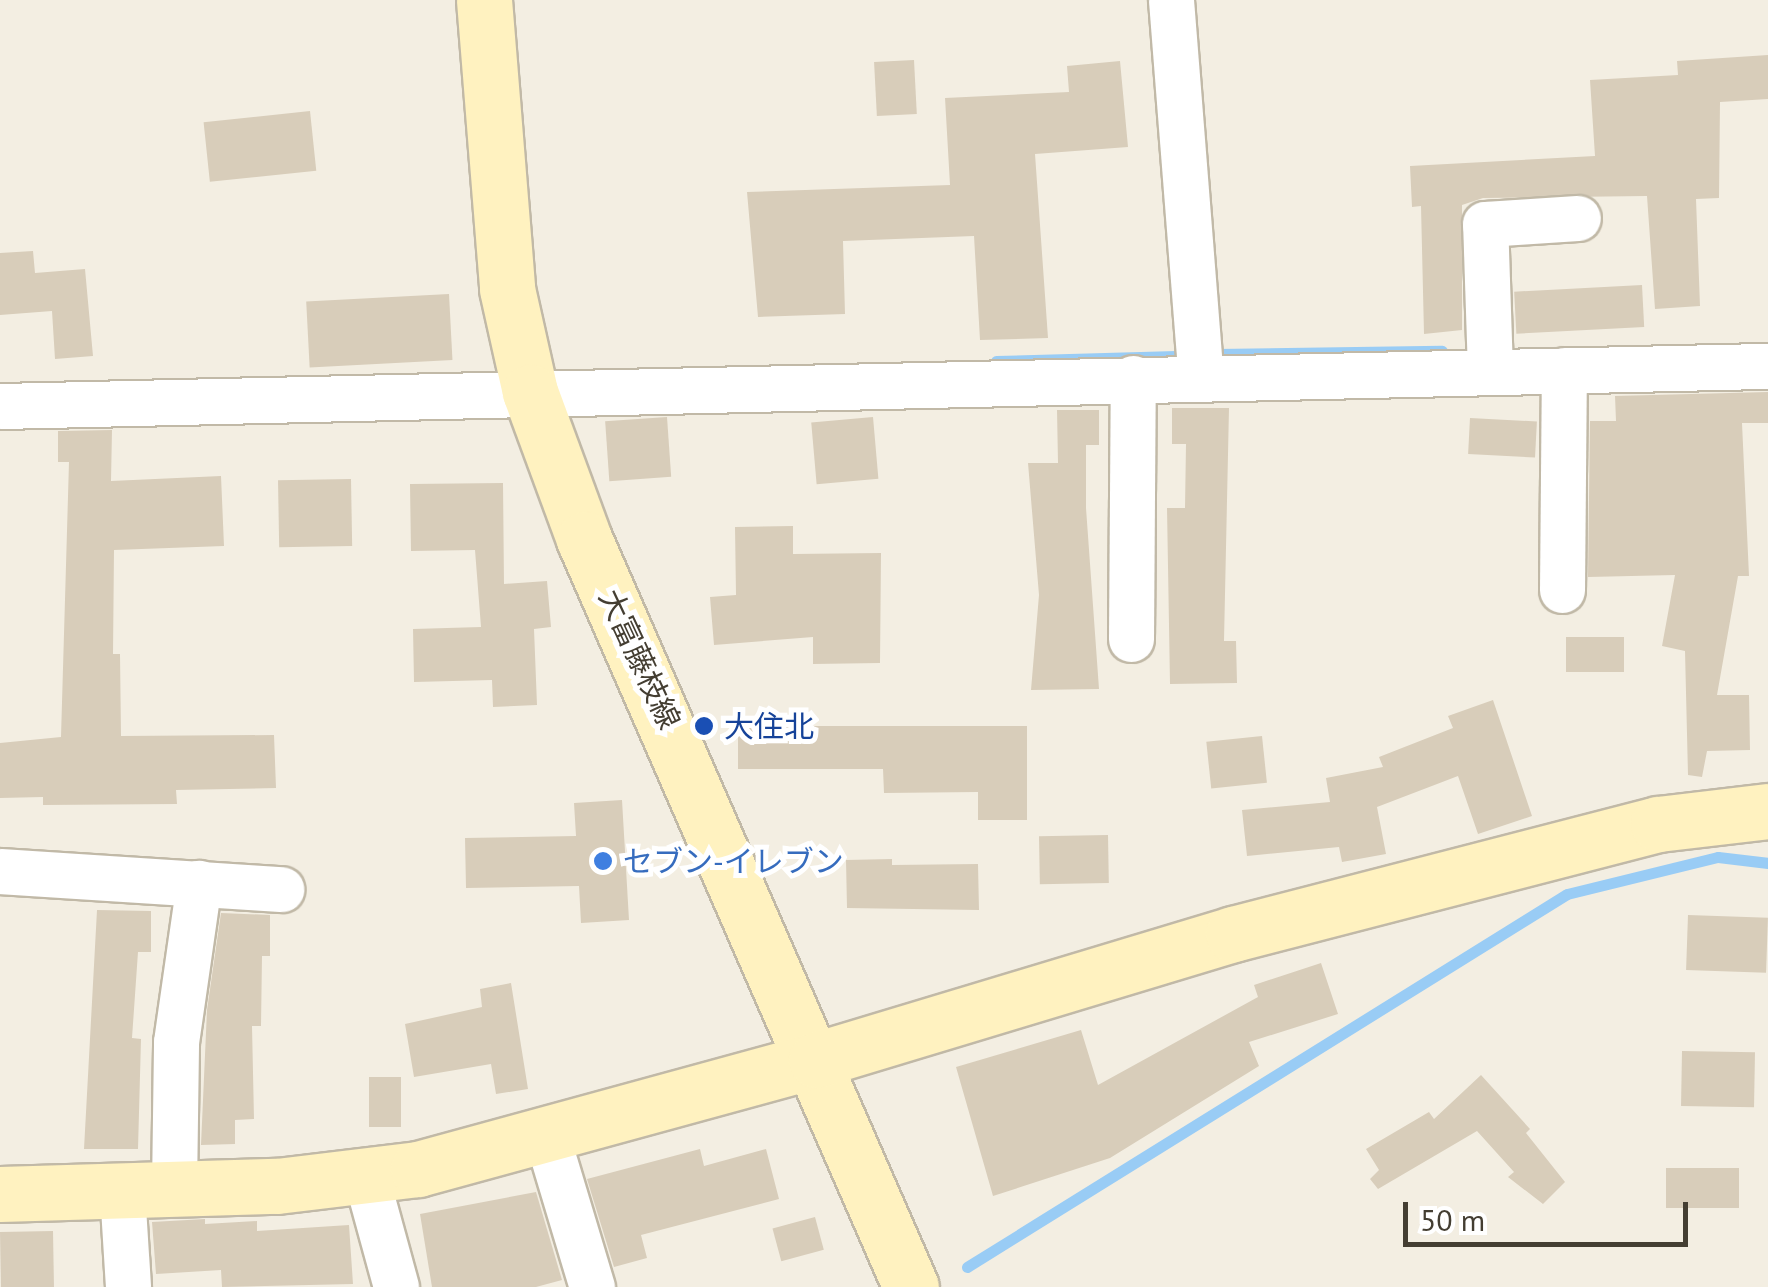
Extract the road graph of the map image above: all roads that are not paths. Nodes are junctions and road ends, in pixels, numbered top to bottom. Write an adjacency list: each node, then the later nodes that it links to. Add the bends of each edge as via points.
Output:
1 (484, 0): 9 (street, 大富藤枝線, via 507,288)
2 (1170, 0): 7 (street)
3 (1578, 218): 6 (street, via 1485,224)
4 (1768, 366): 5 (street)
5 (1564, 370): 6 (street); 11 (street)
6 (1490, 371): 7 (street)
7 (1201, 376): 8 (street)
8 (1133, 378): 9 (street); 12 (street)
9 (530, 392): 10 (street); 17 (street, 大富藤枝線, via 584,539)
10 (0, 406)
11 (1562, 590)
12 (1131, 640)
13 (1768, 811): 17 (street, via 1581,842 1233,934)
14 (0, 870): 15 (street)
15 (199, 884): 16 (street); 20 (street)
16 (281, 889)
17 (816, 1060): 18 (street); 25 (street, 大富藤枝線)
18 (548, 1138): 19 (street); 24 (street)
19 (366, 1177): 20 (street); 23 (street)
20 (148, 1190): 21 (street); 22 (street)
21 (0, 1194)
22 (128, 1287)
23 (396, 1287)
24 (592, 1287)
25 (912, 1287)

